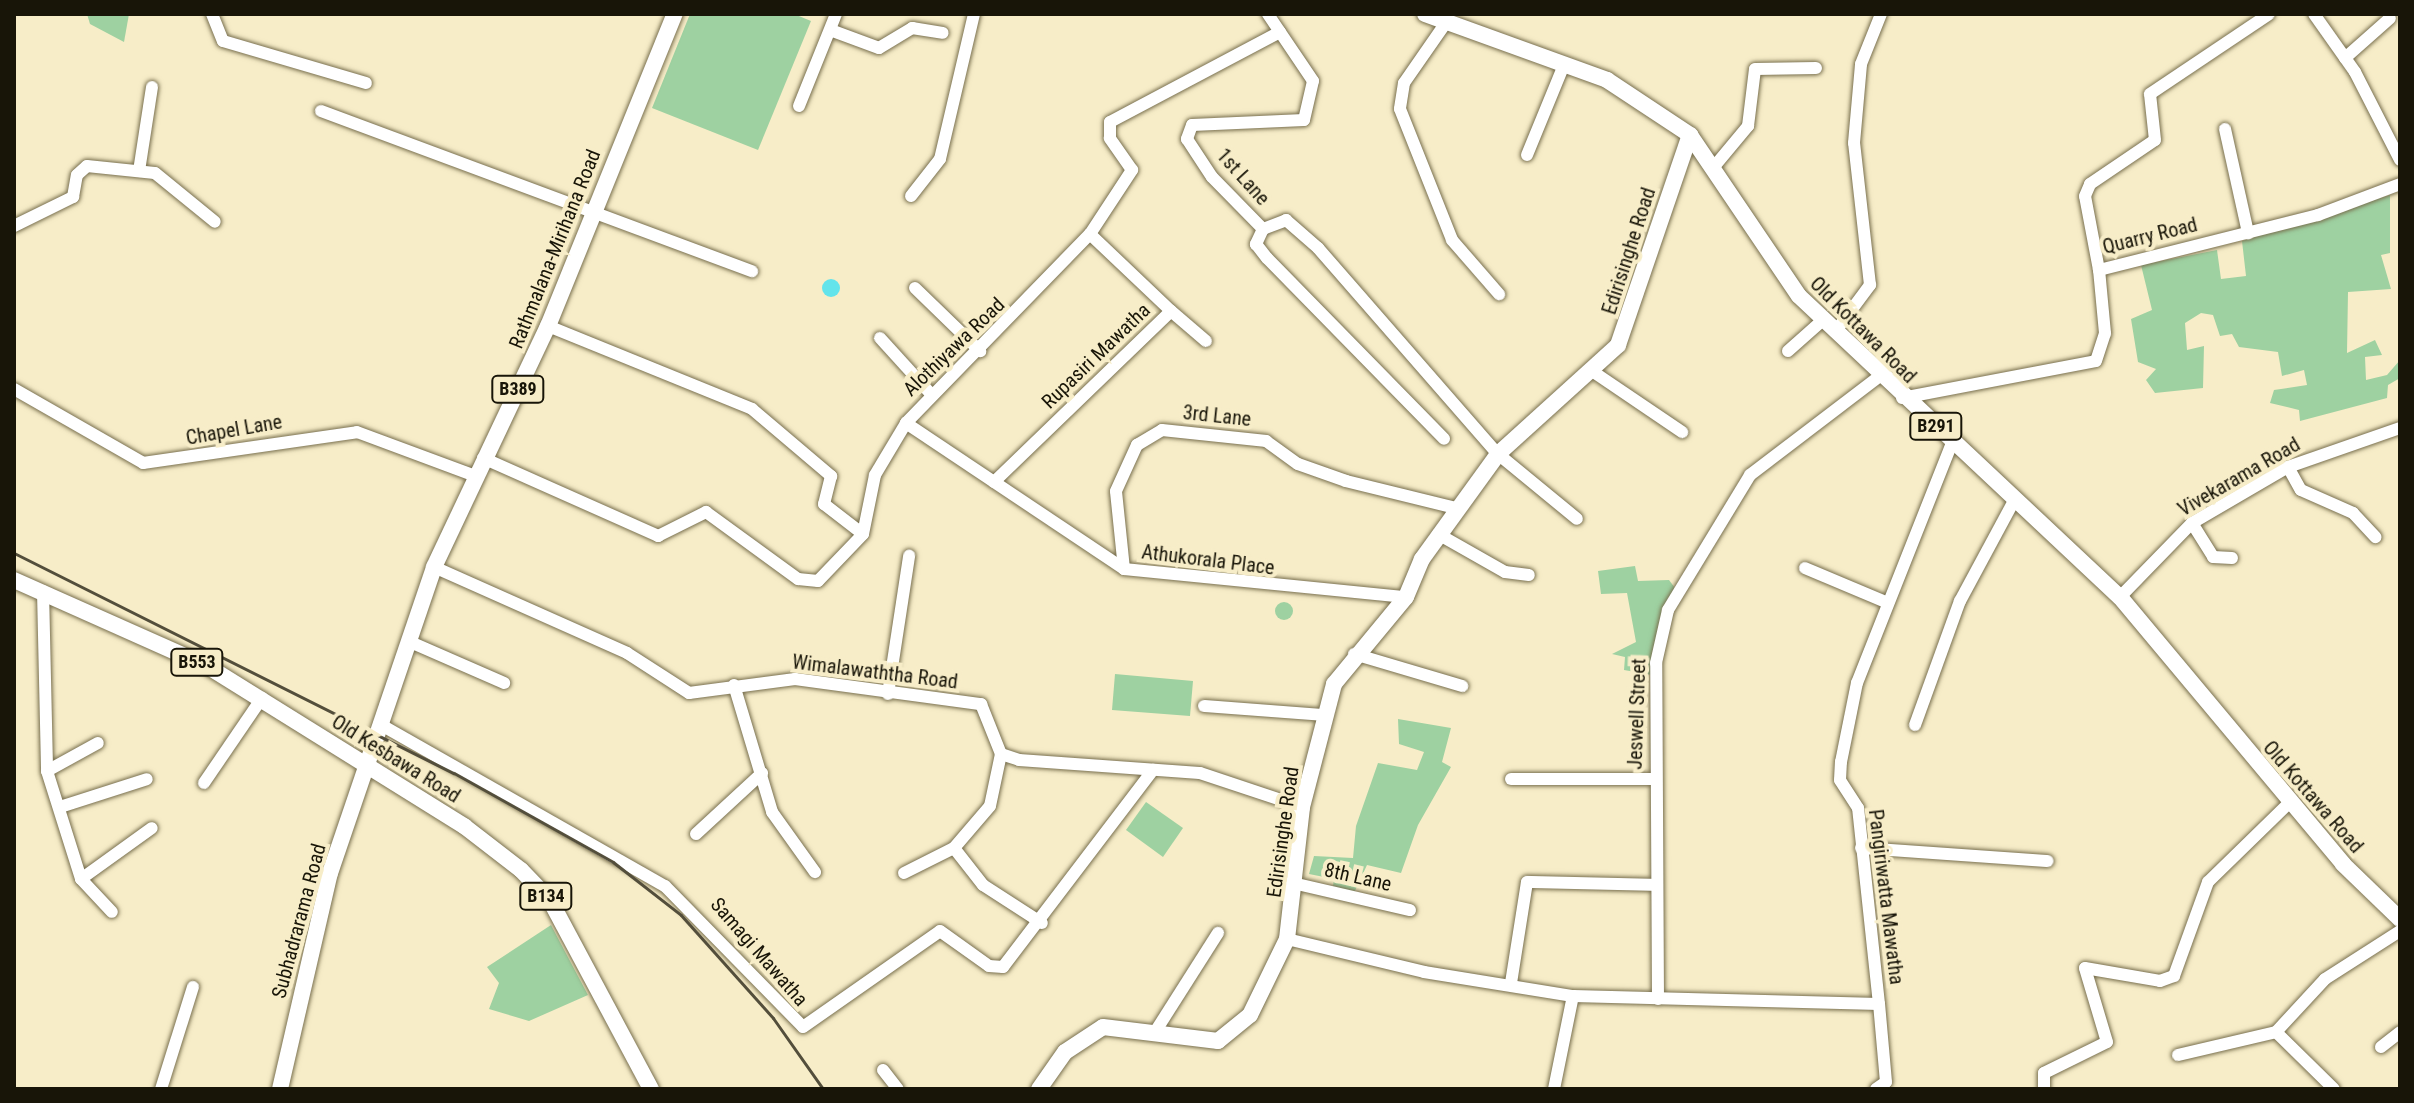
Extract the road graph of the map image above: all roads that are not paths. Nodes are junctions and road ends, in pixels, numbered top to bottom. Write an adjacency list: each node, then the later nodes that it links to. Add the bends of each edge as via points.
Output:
1 (212, 14): 18 (street, via 223,41)
2 (675, 14): 30 (main road, Rathmalana-Mirihana Road / B389)
3 (836, 14): 12 (street)
4 (974, 14): 29 (street, via 940,159)
5 (1268, 14): 13 (street)
6 (1425, 14): 11 (main road, Old Kottawa Road / B291)
7 (1881, 14): 42 (street, via 1861,64 1854,143 1870,285)
8 (2269, 14): 36 (street, via 2150,94 2155,140 2090,184 2087,209)
9 (2314, 14): 15 (street)
10 (2390, 18): 15 (street)
11 (1445, 24): 16 (main road, Old Kottawa Road / B291); 39 (street, via 1404,83 1400,109 1452,240)
12 (833, 31): 14 (street, via 879,48 912,28); 20 (street)
13 (1280, 32): 33 (street, 1st Lane, via 1313,81 1304,120 1224,121 1186,132 1212,177); 35 (street, via 1110,122 1110,138 1132,170)
14 (943, 33)
15 (2345, 58): 25 (street)
16 (1564, 65): 23 (main road, Old Kottawa Road / B291, via 1607,80); 24 (street)
17 (1816, 68): 26 (street, via 1755,69 1748,126)
18 (366, 83)
19 (152, 87): 27 (street)
20 (799, 106)
21 (321, 111): 30 (street)
22 (2225, 129): 34 (street)
23 (1690, 135): 26 (main road, Old Kottawa Road / B291); 47 (main road, Edirisinghe Road, via 1636,306 1618,345)
24 (1527, 155)
25 (2400, 160)
26 (1713, 168): 42 (main road, Old Kottawa Road / B291, via 1766,254)
27 (139, 171): 31 (street, via 175,182); 32 (street, via 87,166 77,175 73,197)
28 (2400, 184): 34 (street, Quarry Road)
29 (911, 196)
30 (590, 217): 37 (street); 41 (main road, Rathmalana-Mirihana Road / B389)
31 (215, 222)
32 (14, 226)
33 (1263, 229): 55 (street, via 1256,244 1267,258); 57 (street, 1st Lane, via 1286,220 1318,248)
34 (2248, 233): 36 (street, Quarry Road)
35 (1090, 234): 40 (street, Rupasiri Mawatha); 45 (street, Alothiyawa Road)
36 (2099, 270): 51 (street, Quarry Road, via 2105,333 2096,361)
37 (752, 271)
38 (915, 288): 45 (street)
39 (1499, 294)
40 (1171, 311): 44 (street); 61 (street, Rupasiri Mawatha)
41 (548, 326): 58 (main road, Rathmalana-Mirihana Road / B389); 66 (street, via 752,409 831,476 824,504)
42 (1829, 326): 46 (street); 48 (main road, Old Kottawa Road / B291)
43 (880, 338): 50 (street)
44 (1206, 341)
45 (980, 351): 50 (street, Alothiyawa Road)
46 (1788, 351)
47 (1592, 371): 54 (street); 57 (main road, Edirisinghe Road, via 1556,393)
48 (1880, 376): 51 (main road, Old Kottawa Road / B291); 99 (street, Jeswell Street, via 1750,475 1723,509 1668,610 1656,663)
49 (14, 389): 60 (street, Chapel Lane, via 143,463 357,432)
50 (930, 393): 52 (street, Alothiyawa Road)
51 (1902, 398): 56 (main road, Old Kottawa Road / B291)
52 (906, 423): 61 (street, Athukorala Place); 66 (street, Alothiyawa Road, via 875,475)
53 (2400, 428): 59 (street, Vivekarama Road)
54 (1682, 432)
55 (1444, 439)
56 (1953, 440): 62 (main road, Old Kottawa Road / B291); 79 (street, Pangiriwatta Mawatha)
57 (1498, 454): 63 (main road, Edirisinghe Road); 64 (street)
58 (483, 458): 60 (main road, Rathmalana-Mirihana Road / B389); 66 (street, via 658,536 706,512 811,583)
59 (2288, 467): 65 (street, Vivekarama Road); 68 (street, via 2301,490 2353,513)
60 (475, 476): 71 (main road, Rathmalana-Mirihana Road / B389)
61 (994, 482): 73 (street, Athukorala Place)
62 (2015, 499): 78 (main road, Old Kottawa Road / B291); 89 (street, via 1960,601)
63 (1460, 509): 67 (main road, Edirisinghe Road); 73 (street, 3rd Lane, via 1346,481 1298,464 1266,441 1162,430 1137,445 1116,491)
64 (1577, 519)
65 (2192, 523): 70 (street, via 2213,557); 78 (street, Vivekarama Road)
66 (863, 534)
67 (1438, 534): 74 (street, via 1505,572); 77 (main road, Edirisinghe Road)
68 (2375, 537)
69 (909, 556): 85 (street)
70 (2232, 558)
71 (434, 567): 80 (main road, Rathmalana-Mirihana Road / B389); 83 (street, Wimalawaththa Road, via 627,653 689,693)
72 (1805, 568): 79 (street)
73 (1124, 569): 77 (street, Athukorala Place)
74 (1529, 575)
75 (14, 580): 76 (main road, Old Kesbawa Road / B553)
76 (43, 591): 86 (main road, Old Kesbawa Road / B553); 95 (street)
77 (1406, 597): 81 (main road, Edirisinghe Road)
78 (2120, 597): 101 (main road, Old Kottawa Road / B291)
79 (1886, 602): 107 (street, Pangiriwatta Mawatha, via 1857,683 1841,762 1840,780 1858,808)
80 (408, 641): 82 (street); 90 (main road, Rathmalana-Mirihana Road / B389)
81 (1354, 654): 84 (street); 88 (main road, Edirisinghe Road)
82 (504, 683)
83 (734, 685): 85 (street, Wimalawaththa Road, via 795,679); 96 (street)
84 (1462, 686)
85 (888, 694): 92 (street, Wimalawaththa Road, via 981,704)
86 (262, 698): 93 (main road, Old Kesbawa Road / B553); 100 (street)
87 (1204, 706): 88 (street)
88 (1323, 715): 103 (main road, Edirisinghe Road)
89 (1915, 725)
90 (383, 726): 93 (main road, Rathmalana-Mirihana Road / B389); 117 (street, Samagi Mawatha, via 665,886 698,911 797,1026 811,1026 940,931 997,969)
91 (98, 743): 95 (street)
92 (1001, 754): 94 (street); 106 (street, via 990,806)
93 (369, 766): 133 (main road, Subhadrarama Road / B389, via 330,873); 134 (main road, Old Kesbawa Road / B134, via 464,826 550,900)
94 (1153, 770): 103 (street, via 1200,773); 117 (street, Samagi Mawatha)
95 (47, 771): 102 (street)
96 (762, 773): 105 (street); 109 (street, via 772,812)
97 (147, 779): 102 (street)
98 (1511, 779): 99 (street)
99 (1655, 779): 113 (street, Jeswell Street)
100 (204, 783)
101 (2290, 802): 115 (main road, Old Kottawa Road / B291); 139 (street, via 2208,882 2174,976 2160,981 2085,968 2107,1042 2044,1073)
102 (60, 807): 111 (street)
103 (1302, 807): 112 (main road, Edirisinghe Road)
104 (152, 828): 111 (street)
105 (696, 834)
106 (954, 848): 110 (street); 117 (street, via 983,885)
107 (1861, 848): 108 (street); 125 (street, Pangiriwatta Mawatha)
108 (2048, 861)
109 (815, 872)
110 (904, 873)
111 (81, 879): 116 (street)
112 (1297, 884): 114 (street, 8th Lane); 120 (main road, Edirisinghe Road)
113 (1655, 885): 121 (street, via 1527,882); 124 (street, Jeswell Street)
114 (1410, 910)
115 (2397, 911)
116 (112, 912)
117 (1042, 923)
118 (2400, 931): 127 (street, via 2325,979)
119 (1218, 933): 126 (street)
120 (1287, 939): 121 (street, via 1424,972); 126 (main road, Edirisinghe Road, via 1250,1015 1229,1038)
121 (1511, 983): 123 (street)
122 (193, 987): 132 (street)
123 (1573, 996): 124 (street); 137 (street)
124 (1658, 999): 125 (street)
125 (1879, 1004): 138 (street, Pangiriwatta Mawatha, via 1886,1082)
126 (1157, 1029): 136 (main road, Edirisinghe Road, via 1103,1027 1083,1035)
127 (2276, 1032): 130 (street); 140 (street)
128 (2400, 1032): 129 (street)
129 (2381, 1047)
130 (2178, 1055)
131 (883, 1070): 135 (street)
132 (161, 1089)
133 (280, 1089)
134 (651, 1089)
135 (898, 1089)
136 (1039, 1089)
137 (1554, 1089)
138 (1876, 1089)
139 (2044, 1089)
140 (2334, 1089)

